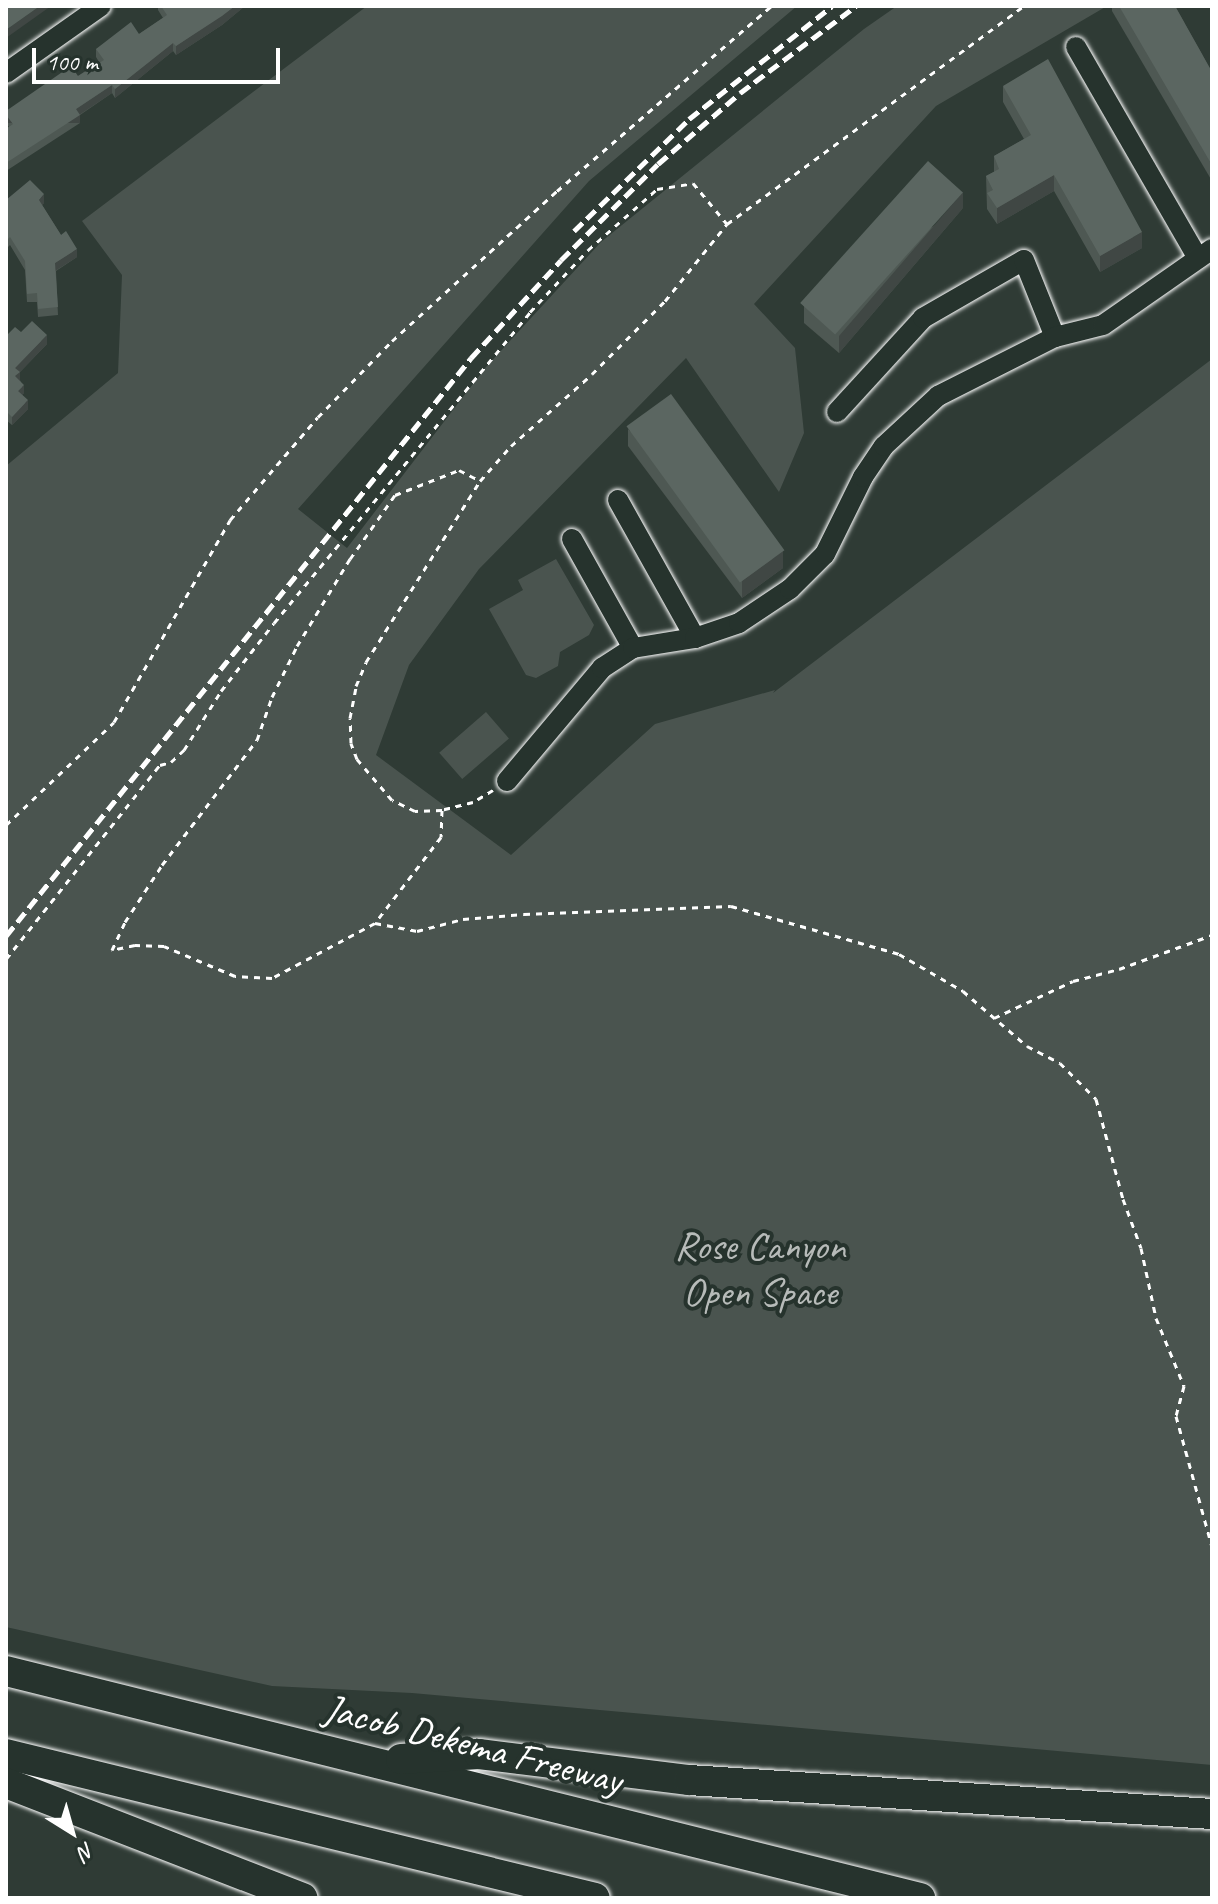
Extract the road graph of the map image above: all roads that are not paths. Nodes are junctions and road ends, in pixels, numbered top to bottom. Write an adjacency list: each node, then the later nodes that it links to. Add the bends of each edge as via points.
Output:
1 (101, 6): 3 (street)
2 (1076, 47): 4 (street)
3 (6, 73)
4 (1205, 254): 5 (street, via 1103,325)
5 (1055, 337): 6 (street, via 1024,260 923,318); 9 (street, via 938,396 884,446 825,554 790,589 739,623)
6 (837, 412)
7 (618, 500): 9 (street)
8 (572, 539): 10 (street)
9 (695, 638): 10 (street)
10 (633, 648): 11 (street, via 602,668)
11 (507, 781)
12 (6, 1671): 14 (highway, Jacob Dekema Freeway)
13 (6, 1754): 18 (highway)
14 (376, 1761): 16 (highway, via 479,1754 689,1780); 19 (highway, Jacob Dekema Freeway)
15 (6, 1783): 17 (highway)
16 (1212, 1814)
17 (303, 1898)
18 (595, 1898)
19 (920, 1898)

